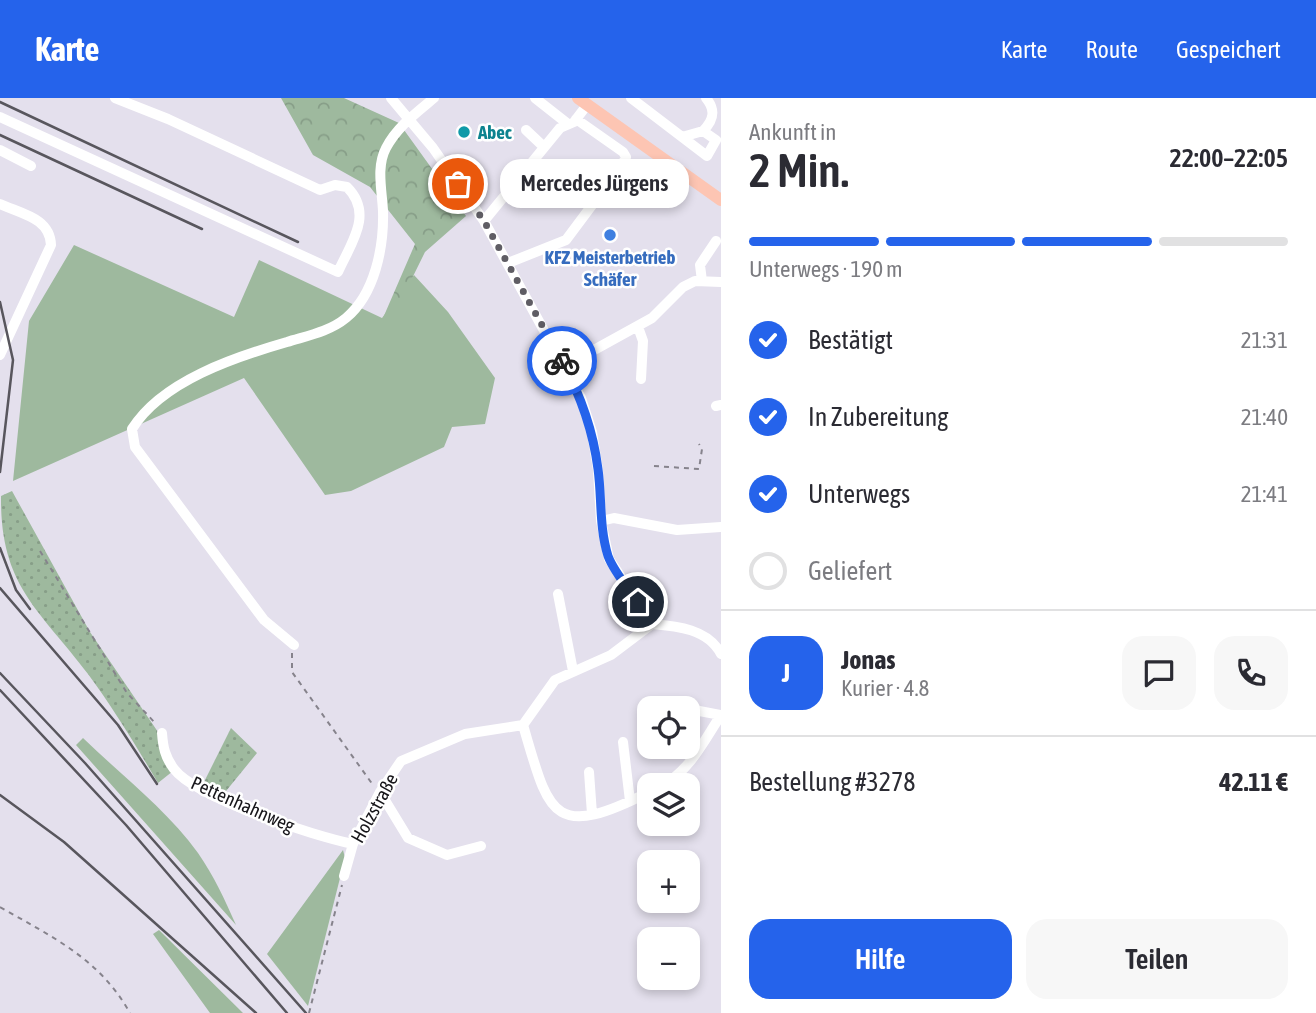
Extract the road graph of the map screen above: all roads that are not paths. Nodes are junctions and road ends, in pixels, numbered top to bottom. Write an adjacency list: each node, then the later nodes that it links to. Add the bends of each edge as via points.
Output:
1 (115, 98): 8 (street, via 320,190 347,187 362,207 362,219 338,272)
2 (391, 98): 9 (street)
3 (434, 98): 9 (street)
4 (536, 98): 10 (street)
5 (631, 98): 13 (street)
6 (706, 98): 12 (street, via 713,115)
7 (582, 102): 10 (street); 20 (main road)
8 (0, 117)
9 (409, 118): 23 (street); 36 (street, via 395,133 380,164 381,245 362,300 345,319 324,331 203,370 141,414 132,429 135,447 264,620)
10 (572, 122): 14 (street, via 560,128); 17 (street, via 623,152 626,157)
11 (526, 130): 14 (street)
12 (703, 131): 13 (street); 13 (street, via 716,140 707,156)
13 (682, 137)
14 (544, 147): 23 (street)
15 (0, 150): 16 (street)
16 (30, 166)
17 (613, 177): 19 (street); 22 (street)
18 (561, 184): 22 (street)
19 (643, 198)
20 (721, 200)
21 (0, 204): 29 (street, via 44,223 51,245)
22 (592, 206): 25 (street, via 566,240)
23 (484, 221): 25 (street)
24 (716, 242): 26 (street, via 700,265)
25 (508, 263): 30 (street)
26 (702, 281): 27 (street); 28 (street, via 683,287)
27 (721, 282)
28 (638, 327): 30 (street); 31 (street, via 643,341)
29 (0, 355)
30 (565, 366): 32 (street, via 592,432)
31 (641, 379)
32 (601, 521): 33 (street, via 614,518 677,530); 35 (street, via 609,559)
33 (721, 527)
34 (558, 593): 38 (street)
35 (652, 624): 37 (street, via 697,632); 38 (street, via 611,655)
36 (294, 645)
37 (721, 654)
38 (573, 671): 41 (street, via 555,680)
39 (700, 711): 40 (street)
40 (721, 715): 45 (street)
41 (523, 725): 46 (street, Holzstraße, via 465,734 426,748 401,761); 49 (street, via 552,807 579,818)
42 (162, 733): 50 (street, Pettenhahnweg, via 164,753 175,771 196,787 280,822)
43 (623, 742): 48 (street)
44 (589, 772): 49 (street)
45 (681, 773)
46 (380, 792): 50 (street, Holzstraße); 51 (street, via 408,838 447,856)
47 (637, 798): 48 (street)
48 (630, 801): 49 (street)
49 (592, 814)
50 (353, 845): 52 (street, Holzstraße)
51 (481, 846)
52 (344, 876)

